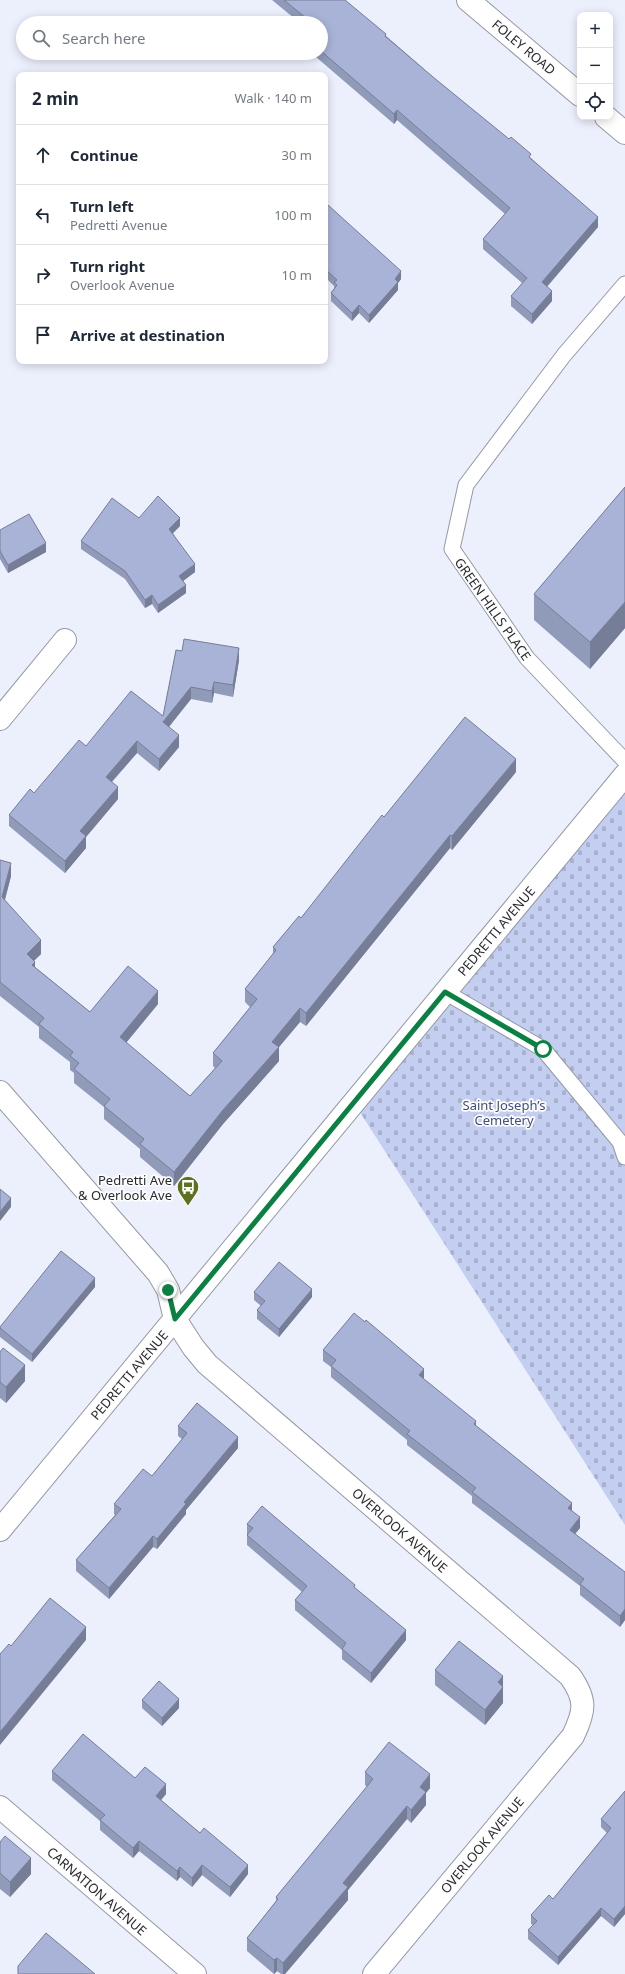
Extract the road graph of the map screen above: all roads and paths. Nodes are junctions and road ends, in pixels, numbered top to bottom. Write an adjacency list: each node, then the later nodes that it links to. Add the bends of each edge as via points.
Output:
1 (468, 0): 2 (street, FOLEY ROAD)
2 (577, 92)
3 (610, 120): 4 (street)
4 (625, 133)
5 (625, 284): 8 (lane, GREEN HILLS PLACE, via 564,355 466,486 452,549 527,658)
6 (65, 640): 7 (street)
7 (0, 719)
8 (625, 761)
9 (625, 775): 10 (street, PEDRETTI AVENUE)
10 (445, 992): 12 (lane, via 543,1049 620,1142); 13 (street, PEDRETTI AVENUE)
11 (0, 1092): 13 (street, OVERLOOK AVENUE, via 158,1273 168,1290)
12 (625, 1157)
13 (175, 1319): 14 (street, PEDRETTI AVENUE); 17 (street, OVERLOOK AVENUE, via 192,1347 207,1364 570,1676 579,1688 583,1716 574,1736)
14 (0, 1530)
15 (0, 1807): 16 (street, CARNATION AVENUE)
16 (195, 1974)
17 (374, 1974)

